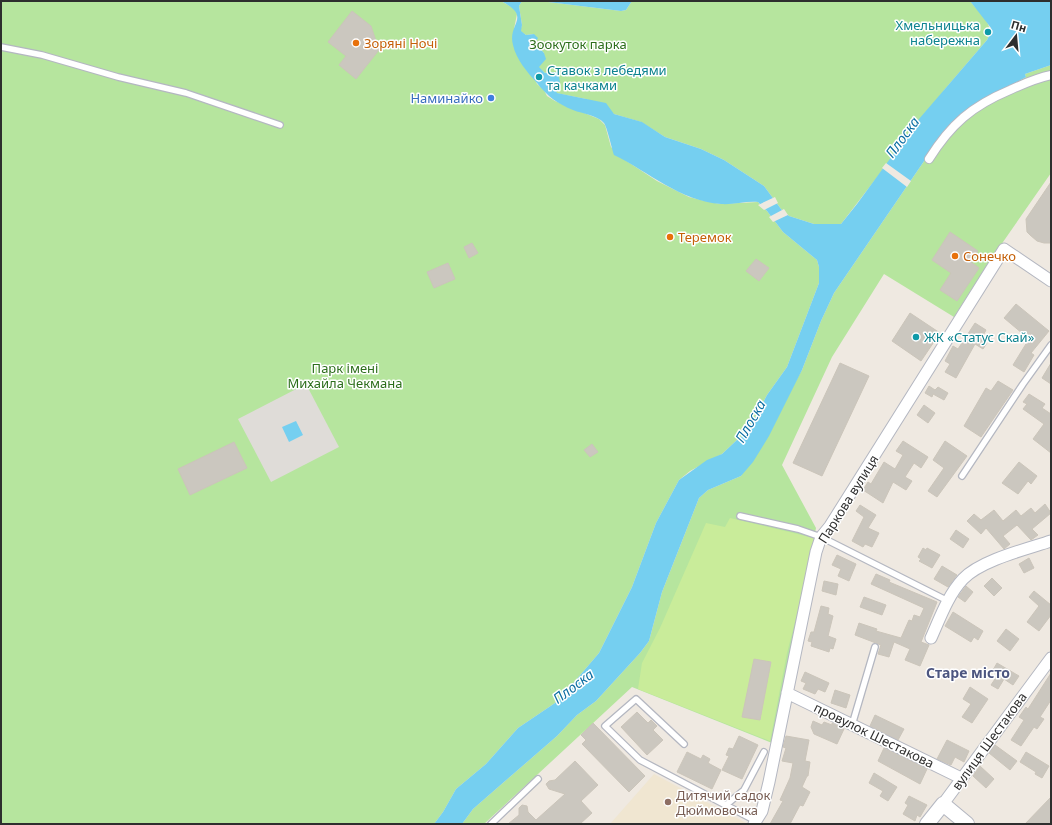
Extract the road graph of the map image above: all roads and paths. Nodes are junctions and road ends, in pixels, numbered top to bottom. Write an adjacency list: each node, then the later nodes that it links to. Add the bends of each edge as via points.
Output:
1 (1, 47): 3 (lane, via 42,55 118,78 186,93)
2 (1051, 75): 4 (street, via 990,98 972,109 950,129)
3 (280, 125)
4 (929, 159)
5 (1051, 281): 9 (street, Паркова вулиця, via 1004,249)
6 (1051, 345): 7 (lane)
7 (962, 476)
8 (740, 516): 9 (lane)
9 (821, 537): 11 (lane); 15 (street, Паркова вулиця)
10 (1051, 541): 11 (street, via 988,564 964,578)
11 (948, 601): 12 (street)
12 (931, 638)
13 (875, 647): 16 (lane)
14 (1051, 658): 19 (street, вулиця Шестакова)
15 (787, 693): 16 (street, провулок Шестакова); 23 (street, Паркова вулиця, via 762,811)
16 (852, 725): 19 (street, провулок Шестакова)
17 (684, 744): 22 (lane, via 636,699 605,726 640,760)
18 (764, 752): 22 (lane, via 744,790)
19 (961, 778): 21 (street, вулиця Шестакова)
20 (538, 779): 24 (lane)
21 (943, 804): 25 (street, вулиця Шестакова); 26 (street)
22 (726, 805): 23 (lane)
23 (755, 822)
24 (490, 824)
25 (927, 824)
26 (967, 824)

